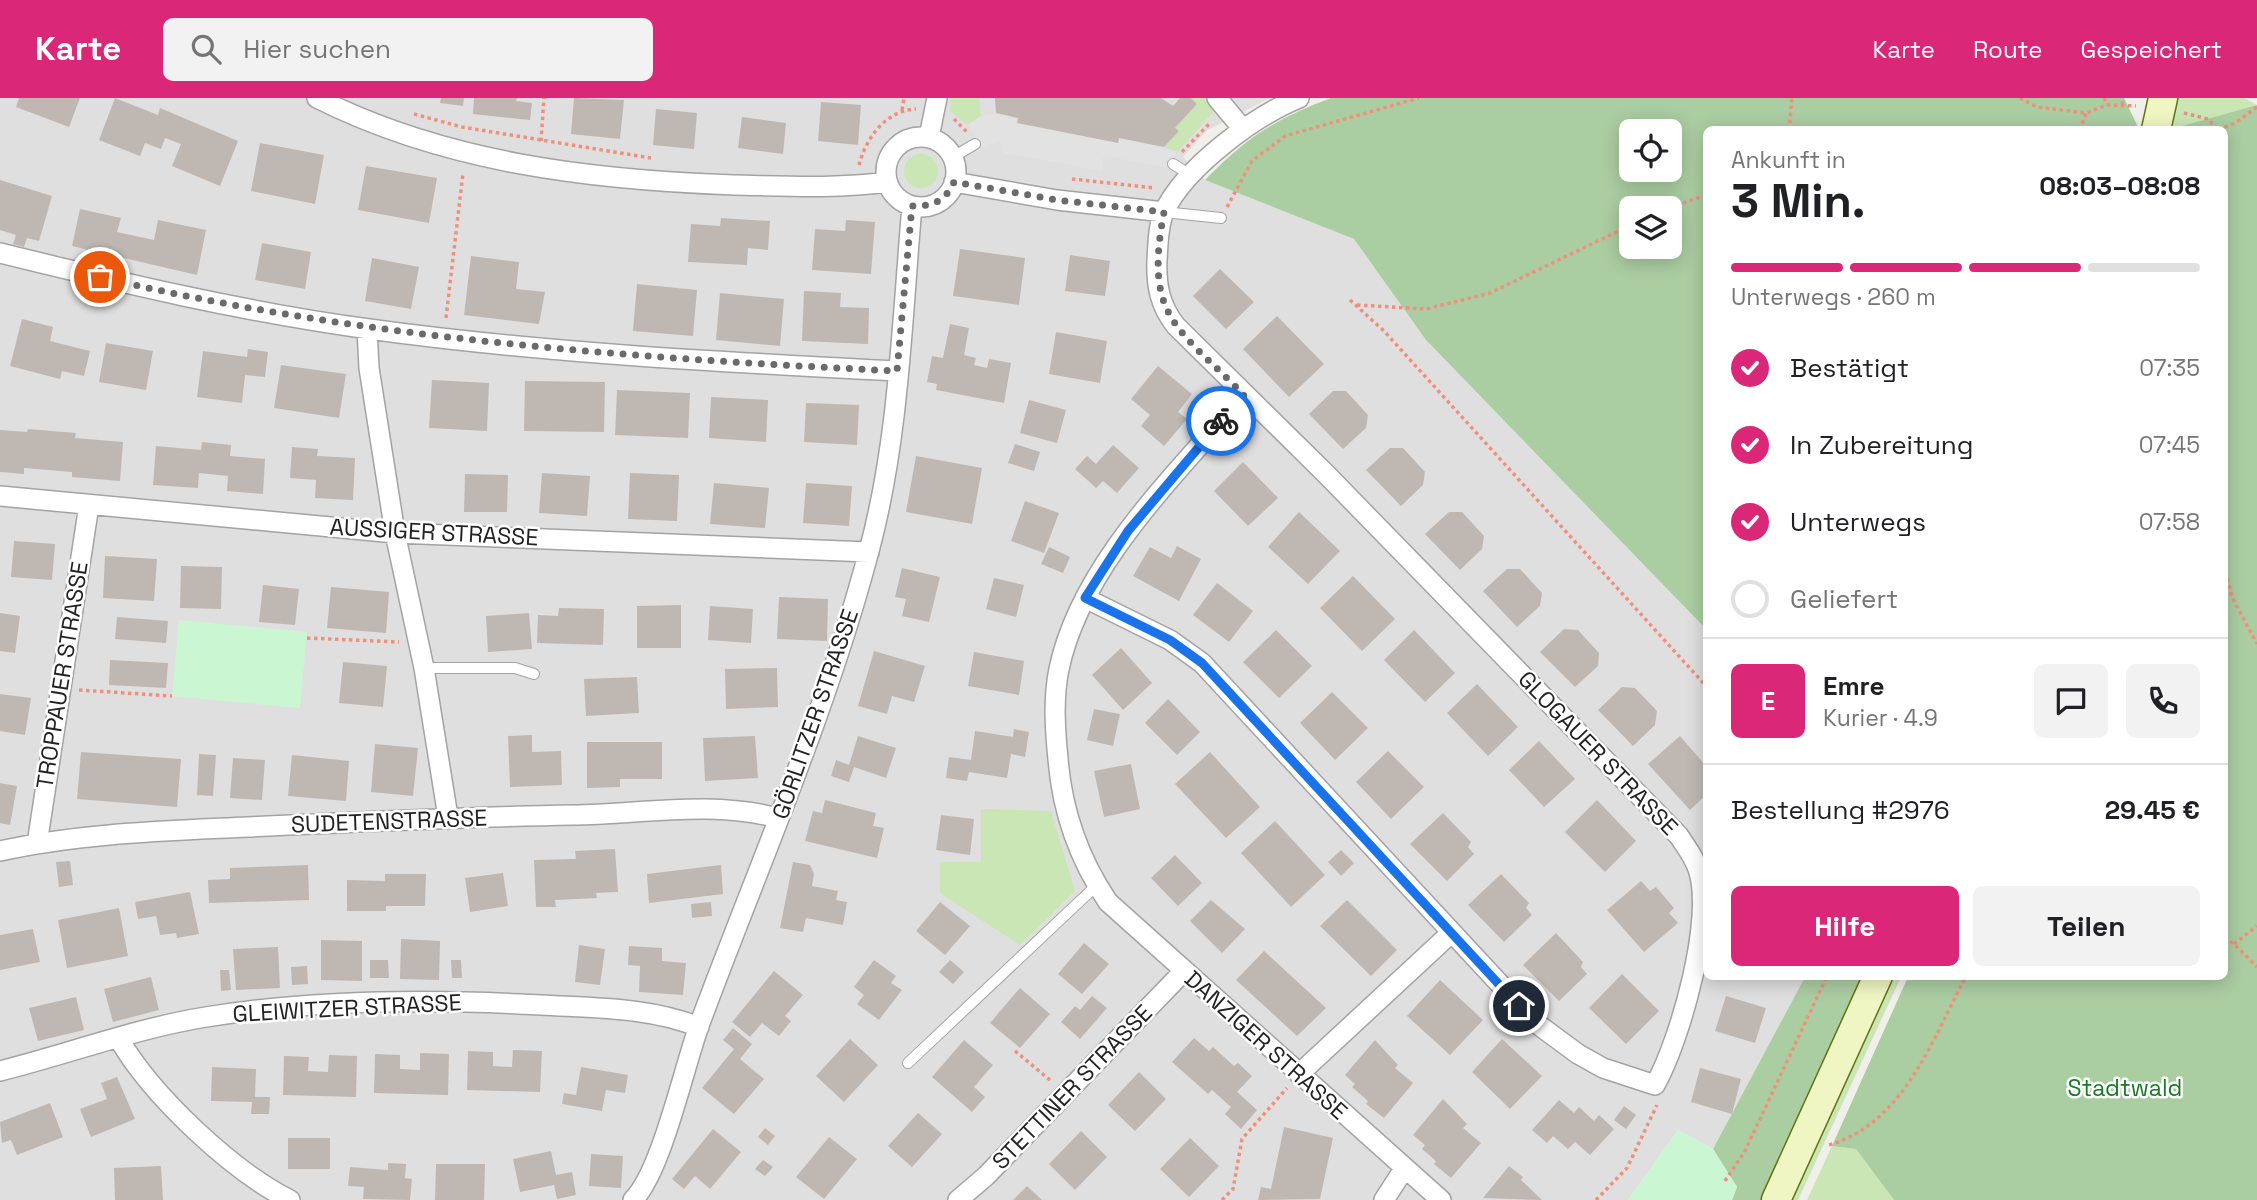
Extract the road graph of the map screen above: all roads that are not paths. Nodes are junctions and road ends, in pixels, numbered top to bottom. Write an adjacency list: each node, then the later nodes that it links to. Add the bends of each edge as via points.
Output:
1 (317, 98): 11 (street, via 386,130 465,153 640,180 791,187 860,176)
2 (1217, 98): 5 (street)
3 (1299, 98): 5 (street)
4 (936, 104): 6 (street)
5 (1242, 128): 10 (street)
6 (929, 137): 8 (street); 11 (street, via 913,137 894,149 886,163)
7 (975, 144): 8 (lane)
8 (953, 157): 12 (street)
9 (1173, 164): 10 (lane)
10 (1192, 176): 14 (street)
11 (887, 182): 13 (street, via 898,199)
12 (954, 182): 13 (street, via 933,204); 14 (street)
13 (912, 206): 18 (street, GÖRLITZER STRASSE)
14 (1164, 212): 15 (lane); 19 (street, GLOGAUER STRASSE, via 1157,280 1163,304 1176,326)
15 (1221, 218)
16 (0, 253): 17 (street, via 150,289)
17 (367, 329): 18 (street, via 764,364); 22 (street)
18 (897, 371): 23 (street, GÖRLITZER STRASSE)
19 (1244, 395): 24 (street, DANZIGER STRASSE, via 1128,531); 32 (street, GLOGAUER STRASSE, via 1564,715 1679,836 1698,870 1699,933 1681,1021 1655,1085 1603,1068 1553,1038)
20 (0, 496): 21 (street, AUSSIGER STRASSE)
21 (89, 505): 22 (street, AUSSIGER STRASSE); 29 (street, TROPPAUER STRASSE)
22 (395, 533): 23 (street, AUSSIGER STRASSE); 25 (street)
23 (869, 552): 28 (street, GÖRLITZER STRASSE, via 823,701)
24 (1085, 598): 31 (street, DANZIGER STRASSE, via 1059,669 1056,736 1060,783 1071,827); 32 (street, via 1170,640 1202,663)
25 (424, 668): 26 (lane, via 515,668); 27 (street)
26 (534, 674)
27 (448, 817): 28 (street, SUDETENSTRASSE, via 714,807); 29 (street, SUDETENSTRASSE, via 165,831)
28 (779, 818): 35 (street, GÖRLITZER STRASSE)
29 (37, 844): 30 (street, SUDETENSTRASSE)
30 (0, 851)
31 (1097, 885): 33 (street, DANZIGER STRASSE, via 1123,918); 37 (lane)
32 (1450, 933): 39 (street)
33 (1184, 971): 39 (street, DANZIGER STRASSE); 43 (street, STETTINER STRASSE)
34 (1876, 980): 46 (main road)
35 (699, 1027): 36 (street, GLEIWITZER STRASSE, via 625,1010 407,1002 205,1017); 42 (street, GÖRLITZER STRASSE, via 652,1168)
36 (119, 1039): 38 (street, GLEIWITZER STRASSE); 41 (street, via 163,1096 214,1146 250,1176)
37 (908, 1063)
38 (0, 1071)
39 (1299, 1074): 40 (street, DANZIGER STRASSE)
40 (1404, 1169): 44 (street); 45 (street, DANZIGER STRASSE)
41 (290, 1200)
42 (633, 1200)
43 (958, 1200)
44 (1384, 1200)
45 (1441, 1200)
46 (1776, 1200)

